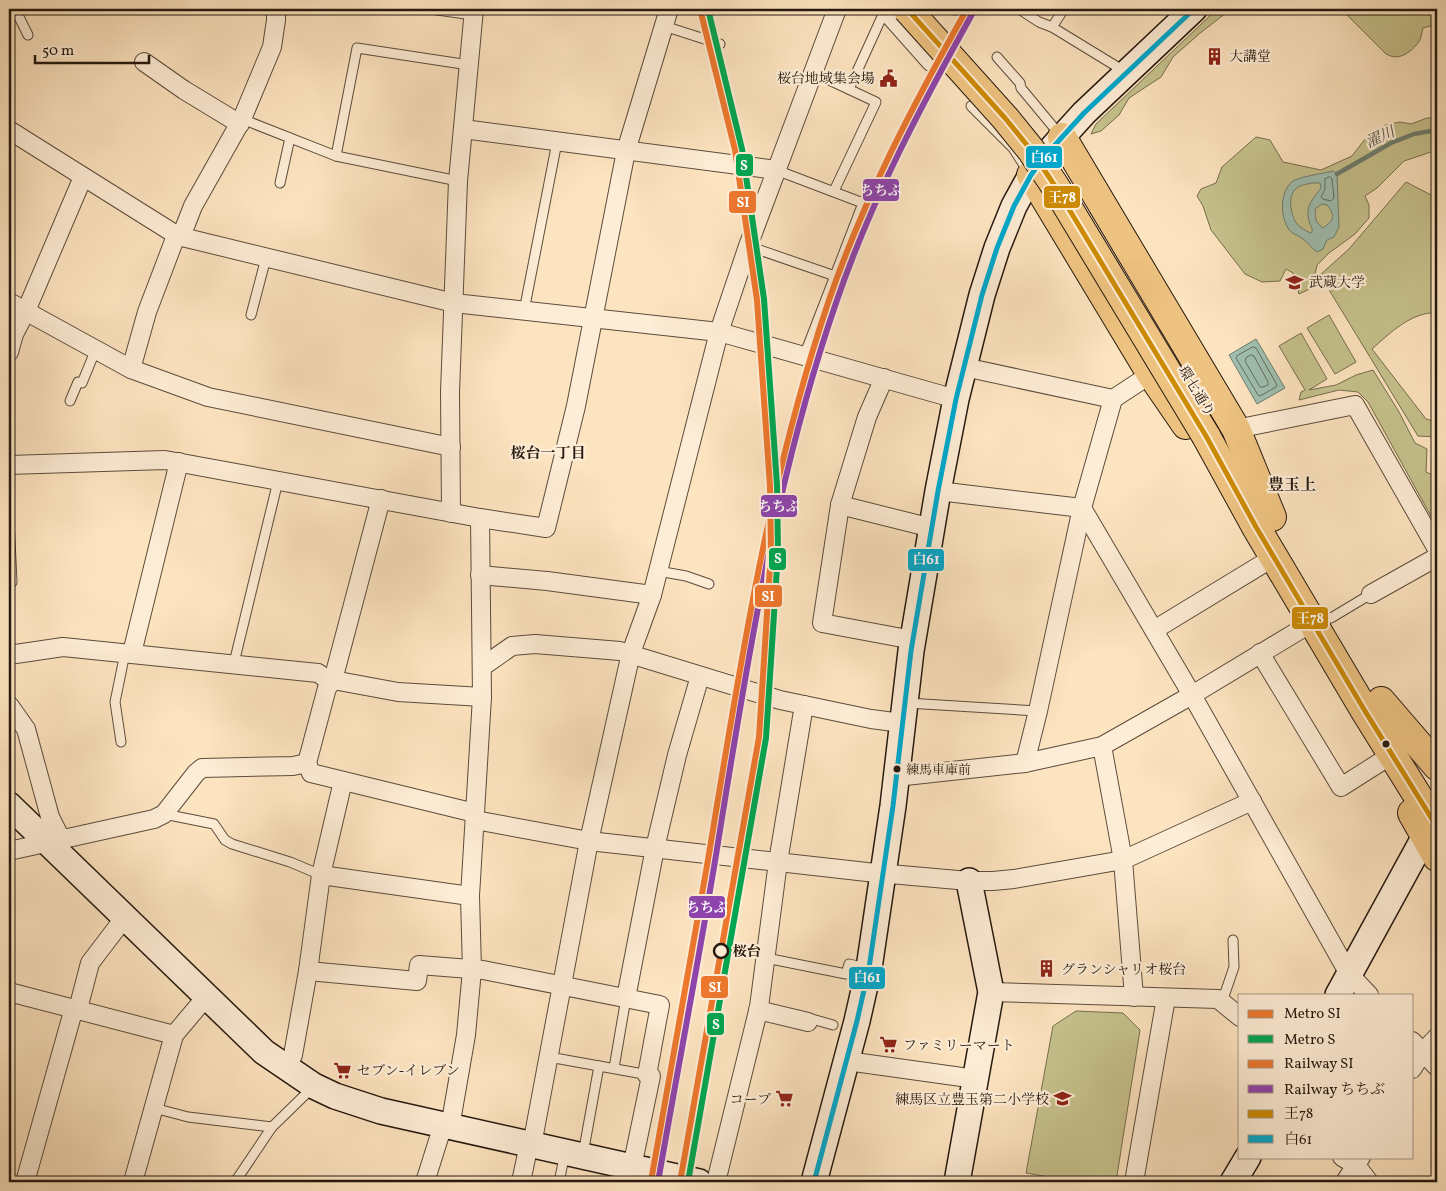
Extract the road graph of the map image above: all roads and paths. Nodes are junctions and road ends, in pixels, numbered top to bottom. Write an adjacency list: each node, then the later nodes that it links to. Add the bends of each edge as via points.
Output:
1 (15, 9): 14 (lane)
2 (276, 9): 24 (street, via 272,47)
3 (430, 9): 11 (lane)
4 (669, 9): 12 (street)
5 (837, 9): 20 (street)
6 (892, 9): 18 (street); 22 (lane); 59 (main road, 環七通り, bridge, via 1006,118 1031,150)
7 (927, 9): 59 (main road, 環七通り, via 1041,138)
8 (1019, 9): 13 (lane)
9 (1064, 9): 13 (lane)
10 (1194, 9): 21 (street)
11 (474, 12): 19 (street)
12 (664, 26): 15 (lane); 30 (street)
13 (1052, 27): 21 (lane)
14 (28, 35)
15 (720, 44)
16 (997, 57): 27 (lane)
17 (144, 62): 24 (street, via 184,90)
18 (931, 62)
19 (468, 65): 25 (street); 31 (lane, via 357,48)
20 (812, 72): 22 (lane); 32 (street)
21 (1126, 72): 27 (street)
22 (849, 89): 37 (lane, via 876,102)
23 (971, 106): 33 (lane, via 1013,148)
24 (241, 122): 28 (lane); 38 (street)
25 (462, 128): 29 (street); 35 (street)
26 (9, 130): 34 (street)
27 (1062, 137): 33 (street); 59 (main road)
28 (290, 138): 31 (lane); 36 (lane)
29 (557, 142): 30 (street); 45 (lane)
30 (626, 151): 32 (street); 47 (street)
31 (336, 156): 35 (lane)
32 (776, 170): 37 (lane); 39 (street)
33 (1031, 175): 52 (street, via 997,248); 54 (main road)
34 (83, 178): 38 (street); 44 (street)
35 (458, 181): 43 (street)
36 (280, 183)
37 (834, 191): 41 (lane, via 863,202)
38 (178, 236): 40 (street); 53 (street, via 146,312)
39 (748, 246): 41 (lane); 48 (street)
40 (266, 258): 43 (street); 46 (lane)
41 (835, 276): 51 (lane)
42 (9, 302): 44 (street)
43 (454, 303): 45 (street); 60 (street)
44 (26, 311): 49 (street); 50 (street)
45 (524, 311): 47 (street)
46 (251, 315)
47 (594, 318): 48 (street); 69 (street, via 546,528)
48 (719, 332): 51 (street); 76 (street)
49 (96, 349): 53 (street); 58 (lane, via 82,383 78,382)
50 (9, 352)
51 (804, 356): 55 (street)
52 (964, 367): 56 (street); 57 (street)
53 (131, 369): 60 (street, via 208,397)
54 (1151, 374): 57 (street); 71 (main road)
55 (884, 378): 56 (street); 66 (street, via 867,417)
56 (956, 399): 64 (street)
57 (1113, 400): 67 (street)
58 (70, 401)
59 (1220, 431): 71 (main road, 環七通り); 73 (street, via 1355,405)
60 (451, 447): 68 (street)
61 (179, 462): 62 (street); 63 (street); 86 (street)
62 (9, 465)
63 (278, 481): 65 (street); 89 (lane)
64 (938, 491): 67 (street); 72 (street)
65 (381, 499): 68 (street); 92 (street)
66 (840, 505): 72 (street); 84 (street, via 822,622)
67 (1082, 508): 83 (street); 98 (street)
68 (451, 513): 69 (street)
69 (480, 518): 77 (street)
70 (9, 519): 78 (lane, via 12,582)
71 (1264, 522): 74 (main road, 環七通り); 82 (main road, 環七通り)
72 (932, 528): 84 (street)
73 (1437, 549)
74 (1274, 557): 82 (main road, 環七通り); 83 (street)
75 (1437, 557): 80 (street)
76 (658, 571): 79 (lane); 81 (street)
77 (480, 575): 81 (street); 90 (street)
78 (9, 583)
79 (709, 584)
80 (1370, 594): 82 (lane)
81 (652, 595): 87 (street)
82 (1322, 620): 85 (street); 97 (main road, 環七通り)
83 (1154, 630): 93 (street)
84 (913, 640): 99 (street)
85 (1260, 652): 93 (street); 102 (street, via 1341,787)
86 (129, 653): 88 (street, via 63,647); 89 (street); 100 (lane, via 115,702)
87 (631, 654): 90 (street, via 535,644 512,646); 91 (street); 115 (street)
88 (9, 655)
89 (234, 663): 92 (street, via 318,673)
90 (482, 668): 94 (street)
91 (700, 676): 96 (street); 116 (street, via 677,754)
92 (333, 680): 94 (street, via 398,692); 104 (street)
93 (1192, 695): 101 (street); 109 (street)
94 (482, 697): 112 (street)
95 (9, 705): 114 (street, via 26,729)
96 (804, 705): 99 (street, via 871,719); 119 (street)
97 (1373, 706): 102 (main road); 105 (main road); 108 (main road, 環七通り); 113 (main road, 環七通り)
98 (1038, 711): 99 (lane); 103 (street)
99 (903, 713): 106 (street)
100 (121, 742)
101 (1102, 746): 103 (street); 118 (street)
102 (1382, 761): 113 (main road)
103 (1025, 763): 106 (street)
104 (307, 764): 107 (street, via 311,772); 111 (street, via 202,768)
105 (1437, 766)
106 (896, 777): 120 (street)
107 (343, 781): 112 (street); 121 (street)
108 (1437, 794)
109 (1252, 801): 118 (street); 131 (street)
110 (9, 805): 114 (street)
111 (164, 814): 114 (street); 121 (lane, via 214,824 225,840 232,844)
112 (475, 816): 115 (street); 123 (street)
113 (1433, 840): 131 (street)
114 (54, 841): 117 (street); 124 (street)
115 (589, 841): 116 (street); 130 (street)
116 (655, 848): 119 (street); 137 (street)
117 (9, 850)
118 (1123, 860): 122 (street, via 1014,879); 135 (street)
119 (778, 862): 120 (street); 126 (street)
120 (883, 874): 122 (street); 127 (street)
121 (321, 875): 123 (street); 129 (street)
122 (969, 881): 133 (street)
123 (470, 896): 128 (street)
124 (125, 917): 136 (street); 140 (street, via 90,963)
125 (1233, 940): 139 (lane, via 1234,966)
126 (766, 958): 127 (lane, via 846,974 849,964); 141 (street)
127 (869, 968): 150 (street)
128 (472, 970): 129 (street, via 419,965 417,981); 130 (street); 159 (street, via 466,1036)
129 (308, 971): 154 (street, via 293,1055)
130 (562, 985): 137 (street); 148 (street)
131 (1344, 985): 134 (street)
132 (9, 992): 140 (street)
133 (991, 992): 135 (street); 156 (street)
134 (1366, 994)
135 (1134, 996): 138 (street)
136 (206, 997): 145 (street); 154 (street)
137 (626, 998): 152 (lane); 155 (street, via 660,1006)
138 (1166, 998): 139 (street, via 1218,999); 176 (street)
139 (1222, 1002): 142 (street)
140 (76, 1008): 145 (street); 166 (street)
141 (758, 1010): 143 (street); 173 (street)
142 (1238, 1015)
143 (808, 1022): 144 (lane, via 812,1019)
144 (833, 1025)
145 (174, 1035): 158 (street)
146 (1437, 1037): 147 (street)
147 (1417, 1046): 149 (street); 153 (street)
148 (549, 1057): 151 (lane); 161 (street)
149 (1414, 1060)
150 (847, 1061): 156 (street); 174 (street)
151 (599, 1066): 152 (lane); 162 (lane)
152 (614, 1068): 155 (lane)
153 (1437, 1068)
154 (286, 1069): 157 (street)
155 (649, 1075): 165 (street)
156 (976, 1079): 175 (street)
157 (314, 1086): 159 (street, via 381,1111); 160 (lane)
158 (154, 1108): 160 (lane, via 188,1117); 167 (street)
159 (446, 1126): 161 (street); 169 (street)
160 (272, 1127): 168 (lane)
161 (530, 1145): 162 (street); 170 (street)
162 (574, 1154): 165 (street); 171 (lane)
163 (1247, 1158): 177 (street)
164 (1353, 1160): 178 (street); 179 (street)
165 (643, 1174): 172 (street)
166 (25, 1182)
167 (133, 1182)
168 (235, 1182)
169 (425, 1182)
170 (521, 1182)
171 (559, 1182)
172 (699, 1182)
173 (716, 1182)
174 (814, 1182)
175 (957, 1182)
176 (1134, 1182)
177 (1234, 1182)
178 (1345, 1182)
179 (1369, 1182)

